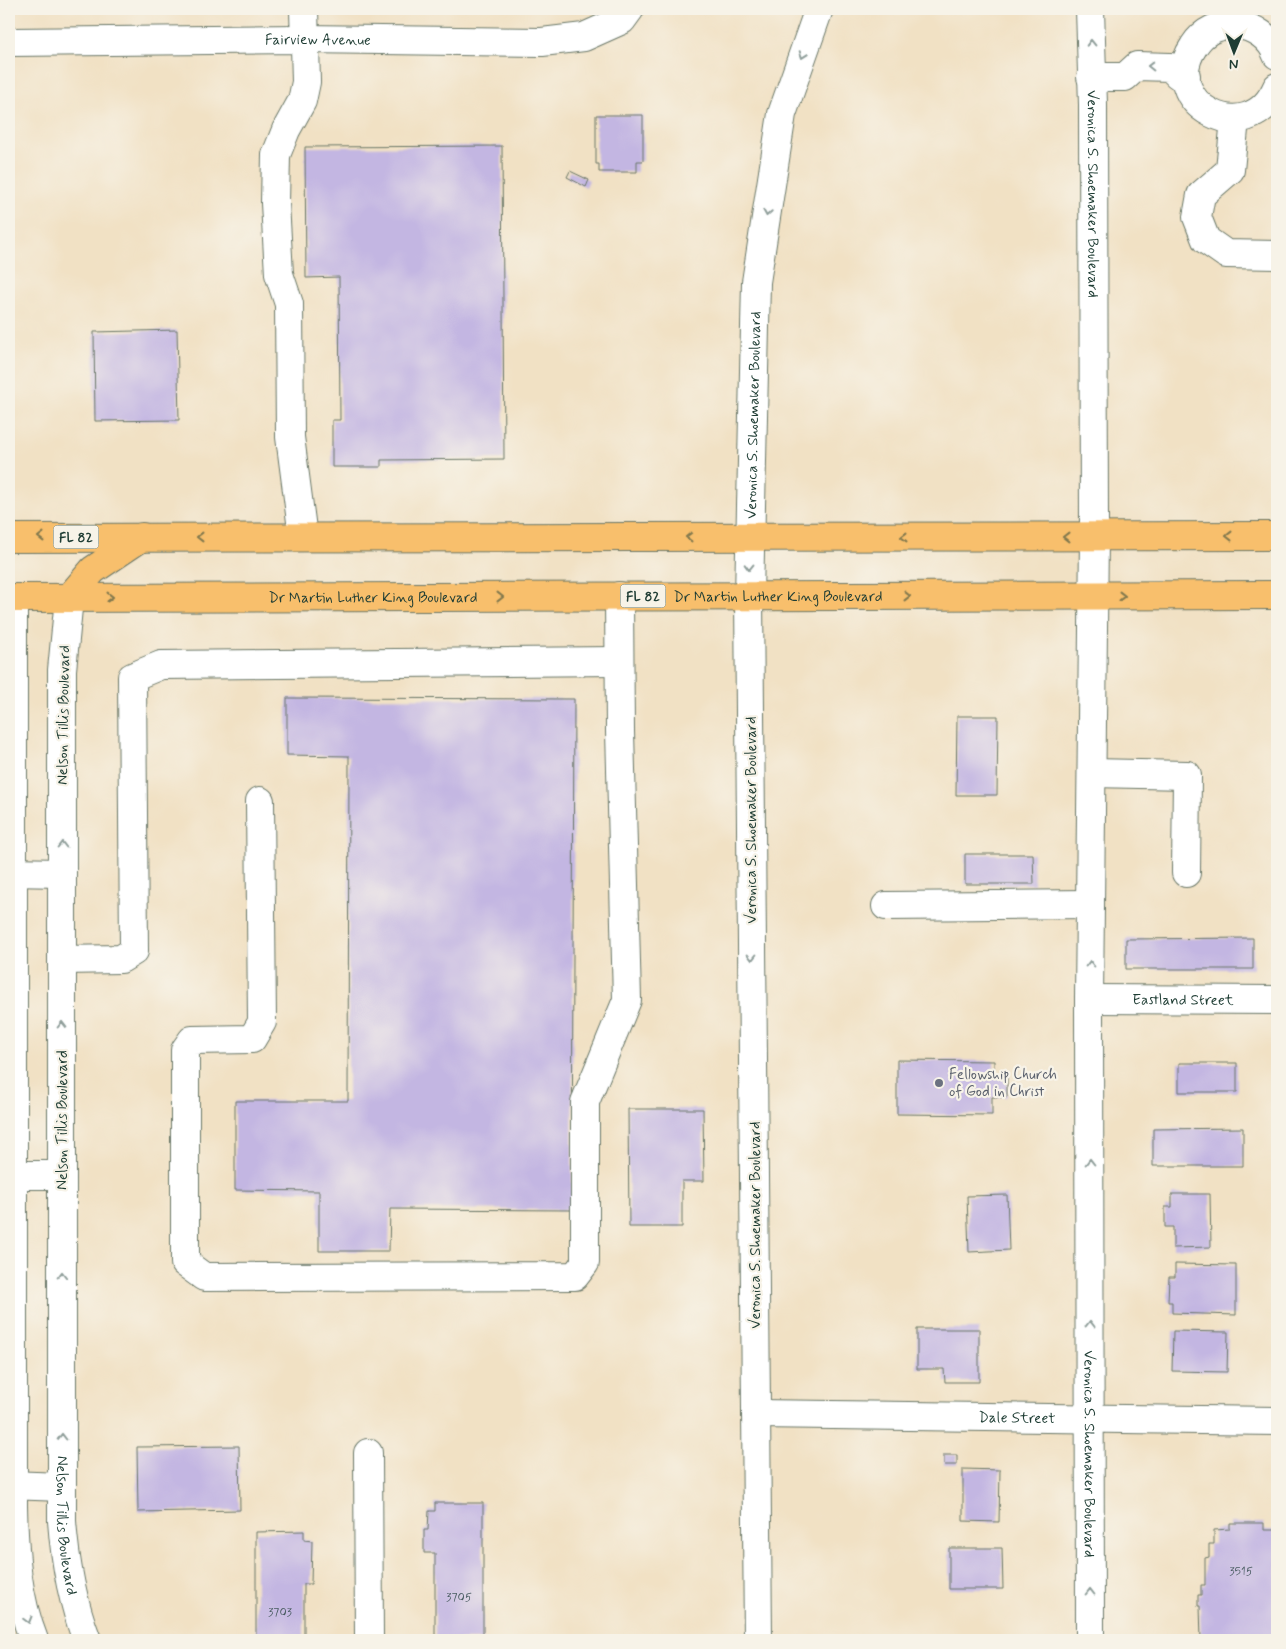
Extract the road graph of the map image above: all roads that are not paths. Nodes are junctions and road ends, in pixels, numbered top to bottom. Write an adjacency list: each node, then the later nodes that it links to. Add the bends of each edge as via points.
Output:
1 (304, 9): 6 (street)
2 (819, 9): 18 (street, Veronica S. Shoemaker Boulevard, one-way to 18, via 782,114 756,282)
3 (1090, 9): 10 (street, Veronica S. Shoemaker Boulevard, one-way to 3)
4 (626, 14): 6 (street, Fairview Avenue, via 584,37 542,42)
5 (1227, 17): 8 (street, via 1257,31 1268,40); 9 (street, via 1199,38)
6 (304, 39): 7 (street, Fairview Avenue); 17 (street, via 306,82 302,101 276,155 275,203 279,274 289,304 290,437)
7 (9, 42)
8 (1277, 55)
9 (1182, 76): 10 (street, via 1166,86 1134,86 1125,77); 12 (street, via 1193,98 1204,110)
10 (1091, 77): 14 (street, Veronica S. Shoemaker Boulevard)
11 (1277, 87): 12 (street, via 1263,109)
12 (1235, 120): 13 (street, via 1230,170 1201,196 1197,217 1206,240 1226,254)
13 (1277, 255)
14 (1094, 536): 15 (main road, FL 82, one-way to 14); 18 (main road, FL 82, one-way to 18); 24 (street, Veronica S. Shoemaker Boulevard)
15 (1277, 536)
16 (142, 537): 17 (main road, FL 82, one-way to 16); 19 (main road, FL 82, one-way to 19); 25 (main road, via 93,570)
17 (303, 537): 18 (main road, FL 82, one-way to 17)
18 (750, 537): 23 (street, Veronica S. Shoemaker Boulevard, one-way to 23)
19 (9, 538)
20 (10, 594): 25 (main road, Dr Martin Luther King Boulevard / FL 82); 29 (street)
21 (1277, 595): 24 (main road, Dr Martin Luther King Boulevard / FL 82, one-way to 21)
22 (619, 596): 23 (main road, Dr Martin Luther King Boulevard / FL 82); 25 (main road, Dr Martin Luther King Boulevard / FL 82, one-way to 22); 26 (street)
23 (749, 596): 24 (main road, Dr Martin Luther King Boulevard / FL 82, one-way to 24); 39 (street, Veronica S. Shoemaker Boulevard, one-way to 39)
24 (1093, 596): 27 (street, Veronica S. Shoemaker Boulevard)
25 (69, 598): 30 (street, Nelson Tillis Boulevard, one-way to 25, via 62,670)
26 (619, 661): 28 (street, via 626,1000 585,1102 584,1263 575,1276 204,1277 185,1263 185,1050 192,1040 252,1039 262,1022); 34 (street, via 161,665 132,677 134,952 121,959)
27 (1092, 773): 31 (street, via 1187,775); 32 (street, Veronica S. Shoemaker Boulevard)
28 (260, 801)
29 (11, 872): 30 (street); 37 (street)
30 (62, 873): 34 (street, Nelson Tillis Boulevard)
31 (1186, 873)
32 (1090, 904): 33 (street); 35 (street, Veronica S. Shoemaker Boulevard, one-way to 32)
33 (886, 906)
34 (62, 960): 38 (street, Nelson Tillis Boulevard, one-way to 34)
35 (1089, 999): 36 (street, Eastland Street); 40 (street, Veronica S. Shoemaker Boulevard, one-way to 35)
36 (1277, 1000)
37 (11, 1175): 38 (street); 43 (street)
38 (62, 1175): 44 (street, Nelson Tillis Boulevard, one-way to 38)
39 (756, 1414): 40 (street, Dale Street); 48 (street, Veronica S. Shoemaker Boulevard)
40 (1090, 1419): 41 (street, Dale Street); 49 (street, Veronica S. Shoemaker Boulevard, one-way to 40)
41 (1277, 1421)
42 (368, 1453): 47 (street)
43 (11, 1485): 44 (street); 45 (street, one-way to 45, via 18,1578)
44 (62, 1486): 46 (street, Nelson Tillis Boulevard, via 65,1561)
45 (34, 1640)
46 (87, 1640)
47 (369, 1640)
48 (758, 1640)
49 (1090, 1640)

